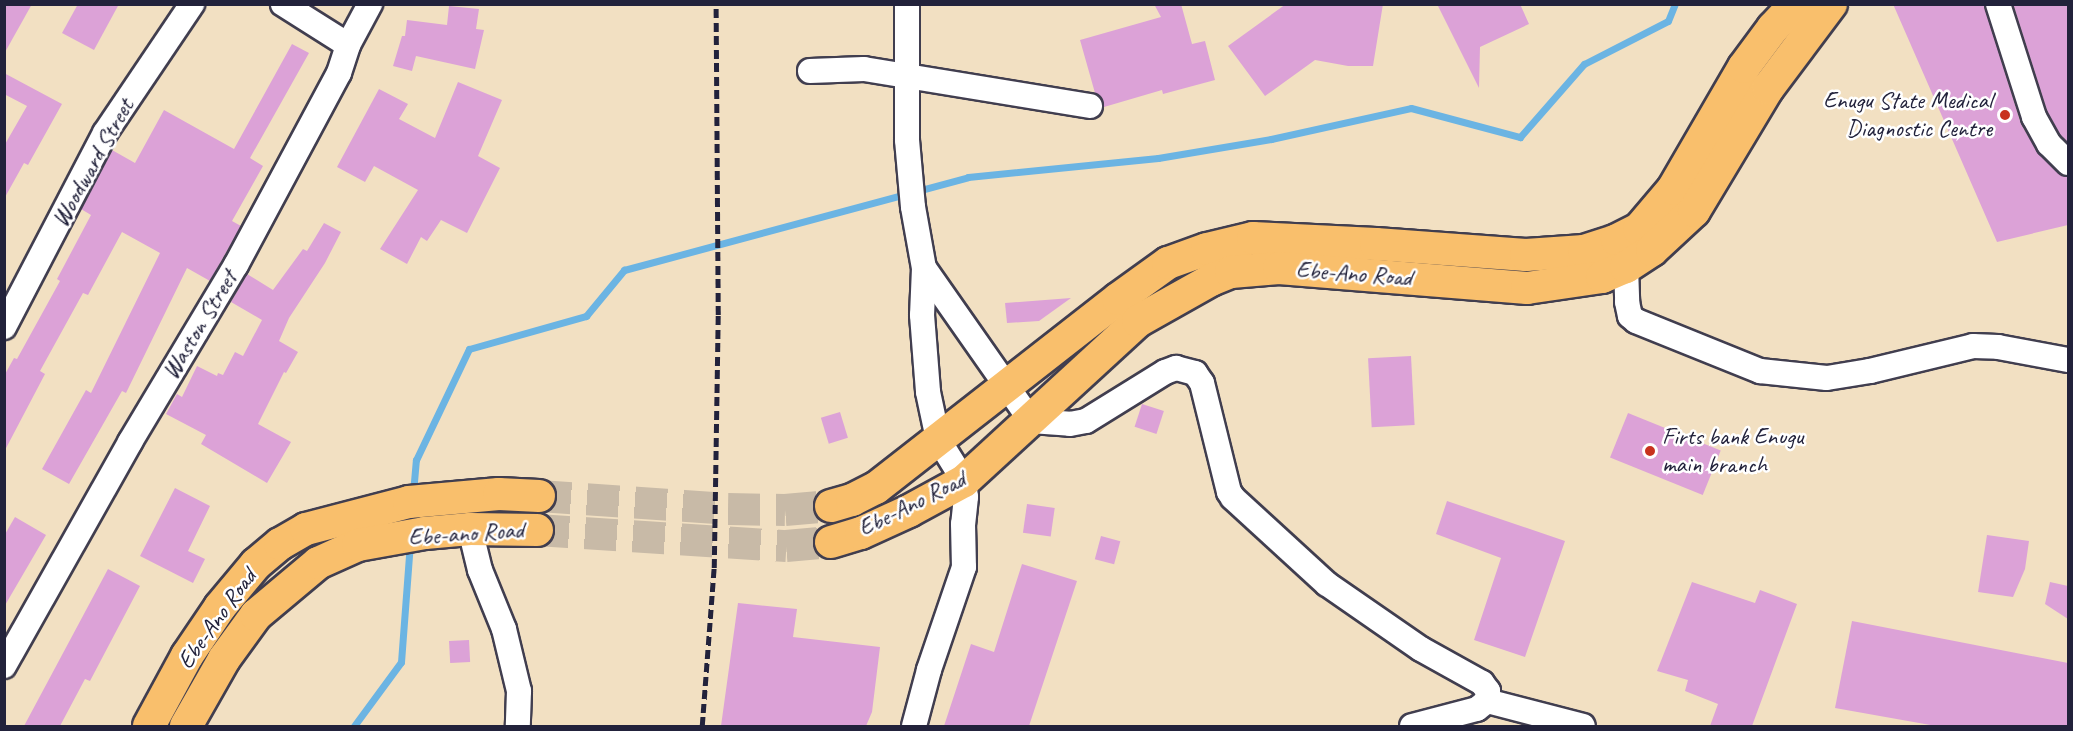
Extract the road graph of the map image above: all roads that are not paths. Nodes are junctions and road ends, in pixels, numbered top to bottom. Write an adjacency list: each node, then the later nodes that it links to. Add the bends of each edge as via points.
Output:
1 (192, 4): 15 (street, Woodward Street, via 105,133)
2 (283, 4): 8 (street)
3 (370, 4): 8 (street, Waston Street)
4 (907, 4): 10 (street)
5 (1795, 4): 17 (main road, Ebe-Ano Road, via 1744,67 1674,189 1639,229 1617,240 1584,251 1526,255 1365,243 1253,238 1234,241 1168,263)
6 (1831, 4): 13 (main road, Ebe-Ano Road, via 1768,88 1694,211 1652,250)
7 (1998, 4): 12 (street, via 2034,117 2049,144)
8 (348, 45): 28 (street, Waston Street, via 339,72 236,265 130,442)
9 (810, 71): 10 (street, via 864,69)
10 (908, 76): 11 (street); 14 (street, via 913,207)
11 (1090, 106)
12 (2068, 163)
13 (1626, 267): 16 (street, via 1627,302 1630,316 1636,321 1760,371 1827,378 1973,346); 18 (main road, Ebe-Ano Road, via 1602,277 1527,288 1279,268 1231,272 1138,321)
14 (924, 268): 17 (street); 19 (street, via 922,315 928,392)
15 (4, 327)
16 (2068, 360)
17 (1007, 386): 18 (street); 19 (main road, Ebe-Ano Road)
18 (1031, 421): 20 (main road, Ebe-Ano Road); 29 (street, via 1086,421 1165,372 1176,368 1195,373 1202,383 1233,498 1327,584 1421,649 1482,683 1488,691)
19 (938, 440): 20 (street); 23 (main road, Ebe-Ano Road, via 876,488)
20 (964, 481): 27 (main road, Ebe-Ano Road, via 909,511); 33 (street, via 964,567)
21 (539, 496): 22 (main road, Ebe-ano Road, via 499,494)
22 (419, 501): 30 (main road, Ebe-Ano Road, via 306,529 280,544 256,564 220,607 187,656)
23 (831, 506)
24 (470, 529): 25 (main road, Ebe-ano Road); 26 (main road, Ebe-ano Road); 32 (street, via 517,681)
25 (537, 530)
26 (394, 539): 31 (main road, Ebe-Ano Road, via 358,546 318,564 256,615 224,659)
27 (831, 542)
28 (4, 666)
29 (1487, 701): 34 (street, via 1477,709); 35 (street)
30 (149, 726)
31 (186, 726)
32 (518, 726)
33 (914, 726)
34 (1412, 726)
35 (1583, 726)

